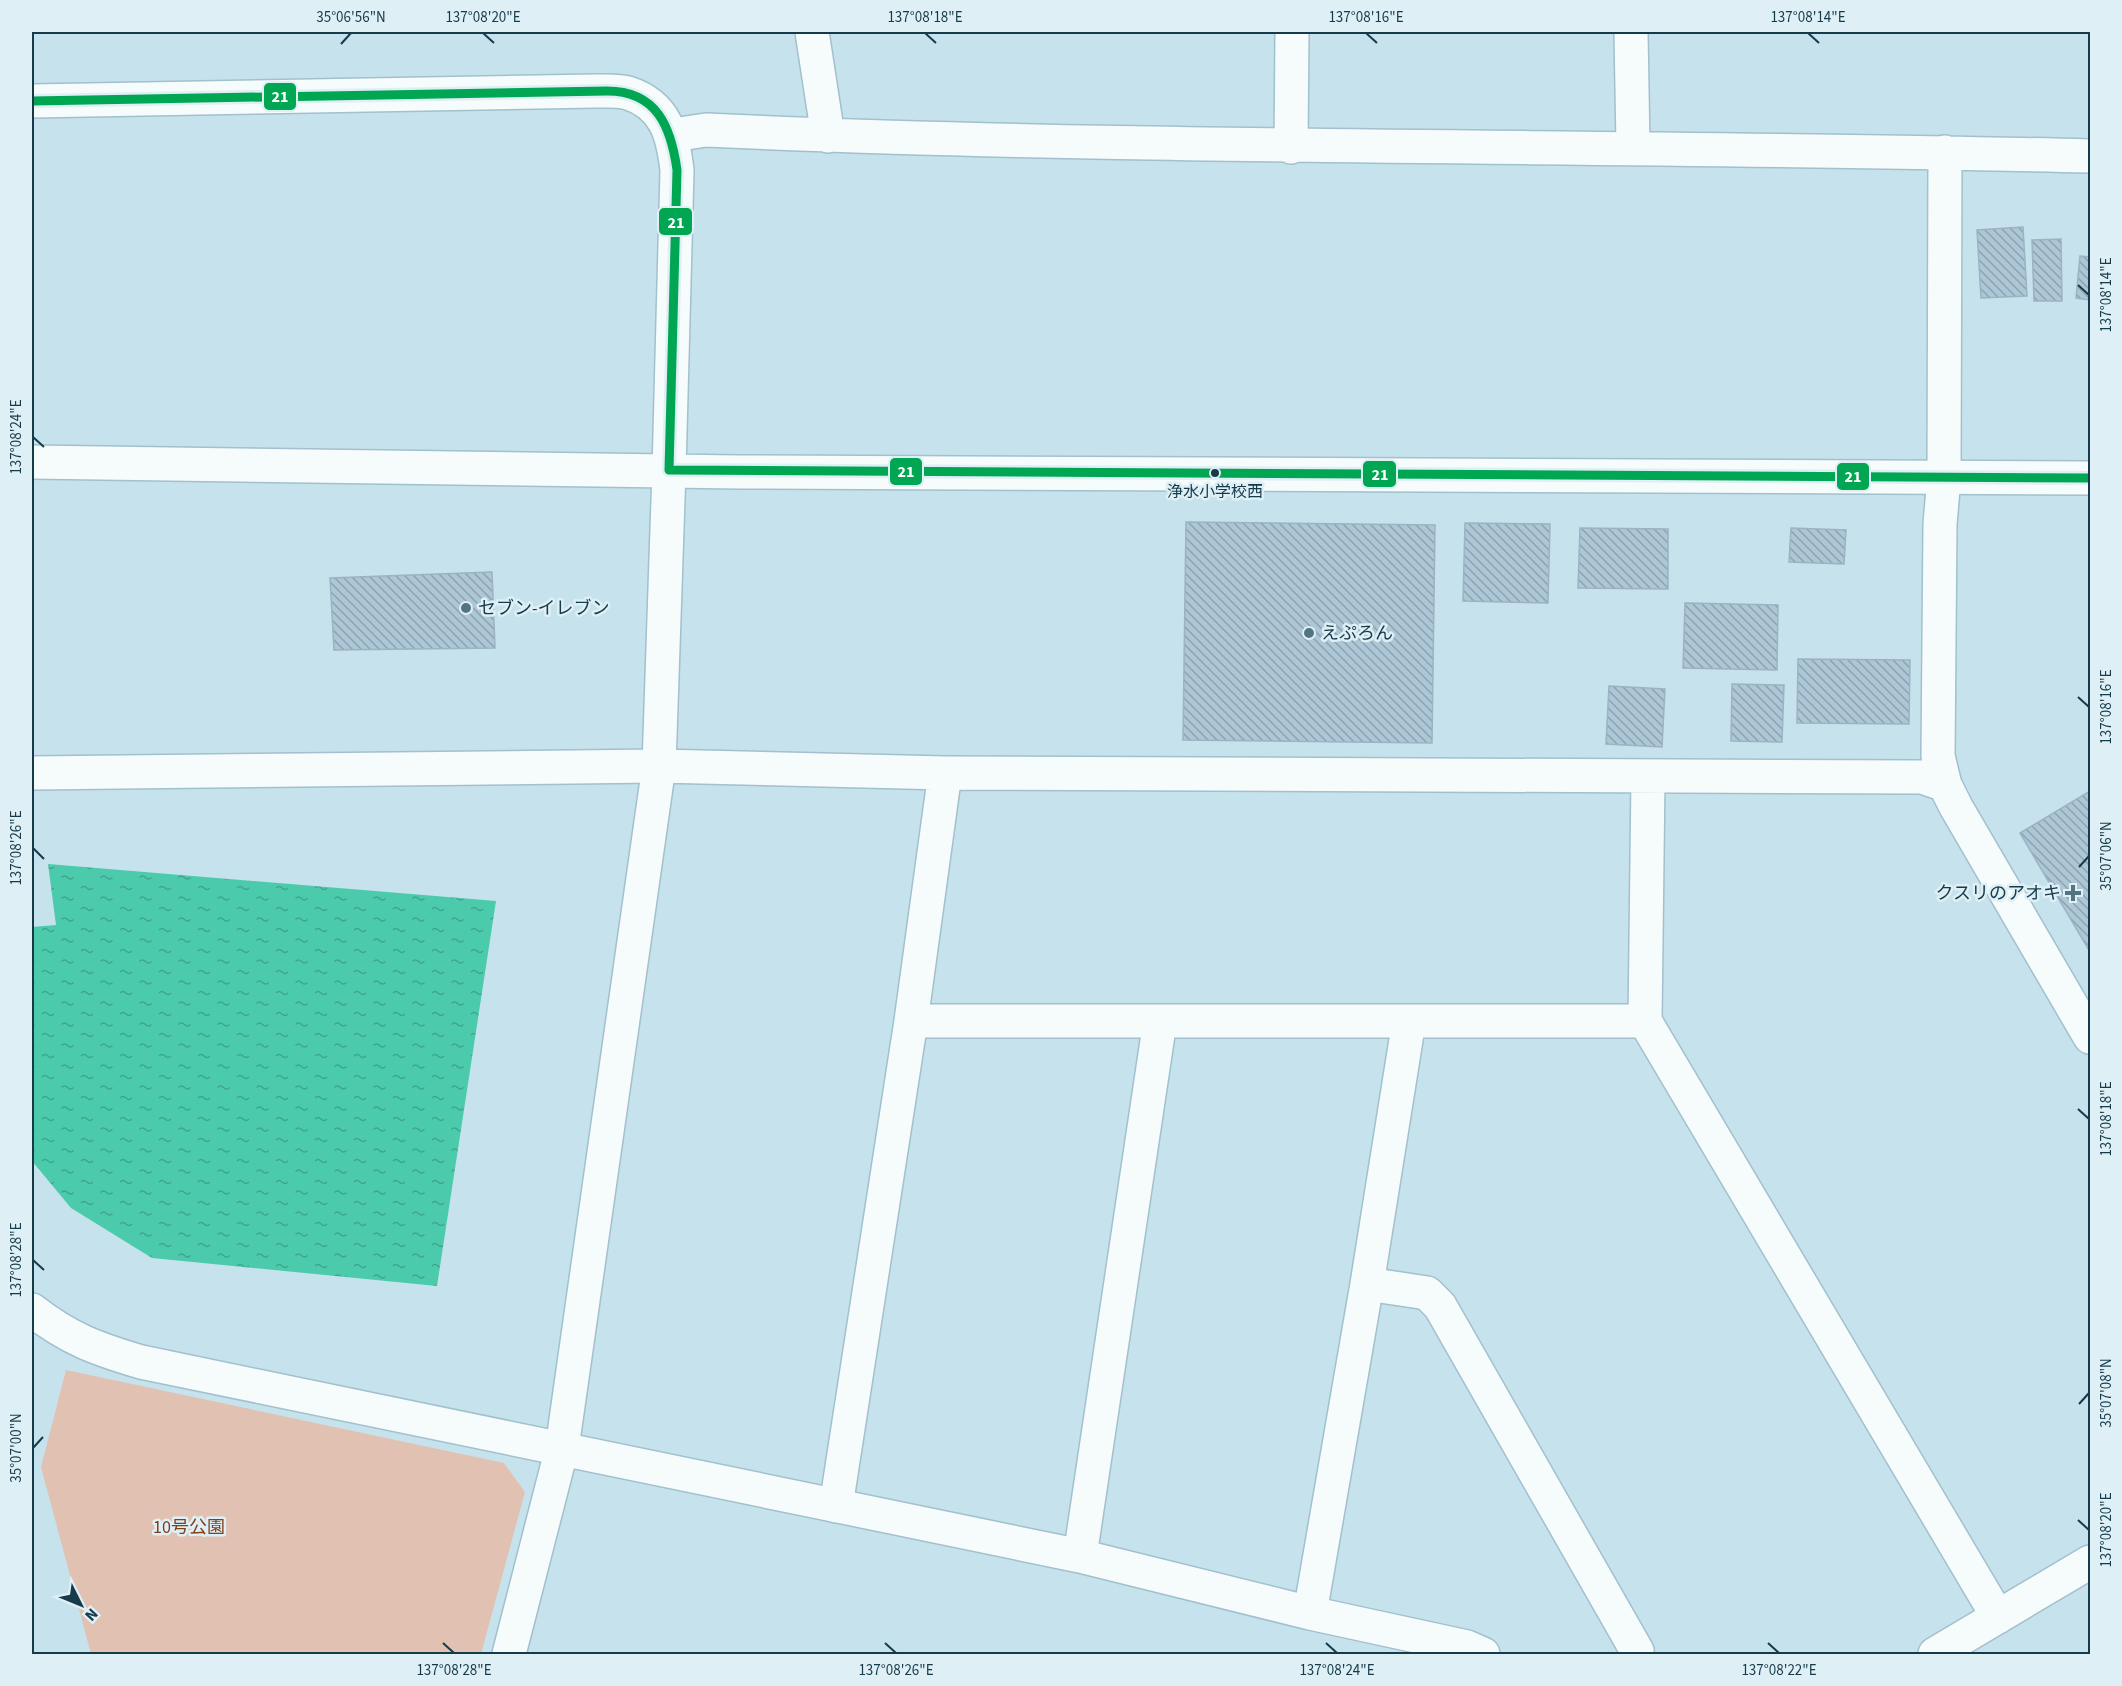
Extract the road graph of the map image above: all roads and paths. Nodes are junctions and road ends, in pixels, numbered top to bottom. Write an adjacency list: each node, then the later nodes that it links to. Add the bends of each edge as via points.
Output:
1 (812, 32): 6 (street)
2 (1292, 32): 7 (street)
3 (1631, 32): 8 (street)
4 (32, 101): 5 (street, via 595,91 628,93 656,110)
5 (673, 135): 6 (street, via 706,130); 12 (street, via 677,170)
6 (828, 136): 7 (street)
7 (1291, 147): 8 (street)
8 (1633, 147): 9 (street)
9 (1945, 152): 10 (street); 13 (street)
10 (2091, 156)
11 (32, 462): 12 (street)
12 (669, 471): 13 (street); 15 (street)
13 (1944, 478): 14 (street); 19 (street, via 1940,524 1938,756)
14 (2091, 478)
15 (659, 766): 16 (street); 17 (street); 27 (street)
16 (32, 773)
17 (945, 773): 18 (street); 20 (street)
18 (1648, 778): 19 (street, via 1922,777); 23 (street)
19 (1945, 785): 24 (street)
20 (911, 1021): 21 (street); 28 (street)
21 (1160, 1021): 22 (street); 29 (street)
22 (1409, 1021): 23 (street); 25 (street)
23 (1645, 1021): 32 (street)
24 (2091, 1037)
25 (1367, 1284): 31 (street); 35 (street, via 1427,1293 1440,1306)
26 (32, 1310): 27 (street, via 89,1347 141,1362)
27 (562, 1448): 28 (street); 33 (street)
28 (836, 1506): 29 (street)
29 (1080, 1556): 31 (street)
30 (2091, 1562): 32 (street)
31 (1310, 1613): 34 (street, via 1467,1647)
32 (1998, 1617): 36 (street)
33 (509, 1654)
34 (1483, 1654)
35 (1635, 1654)
36 (1935, 1654)

